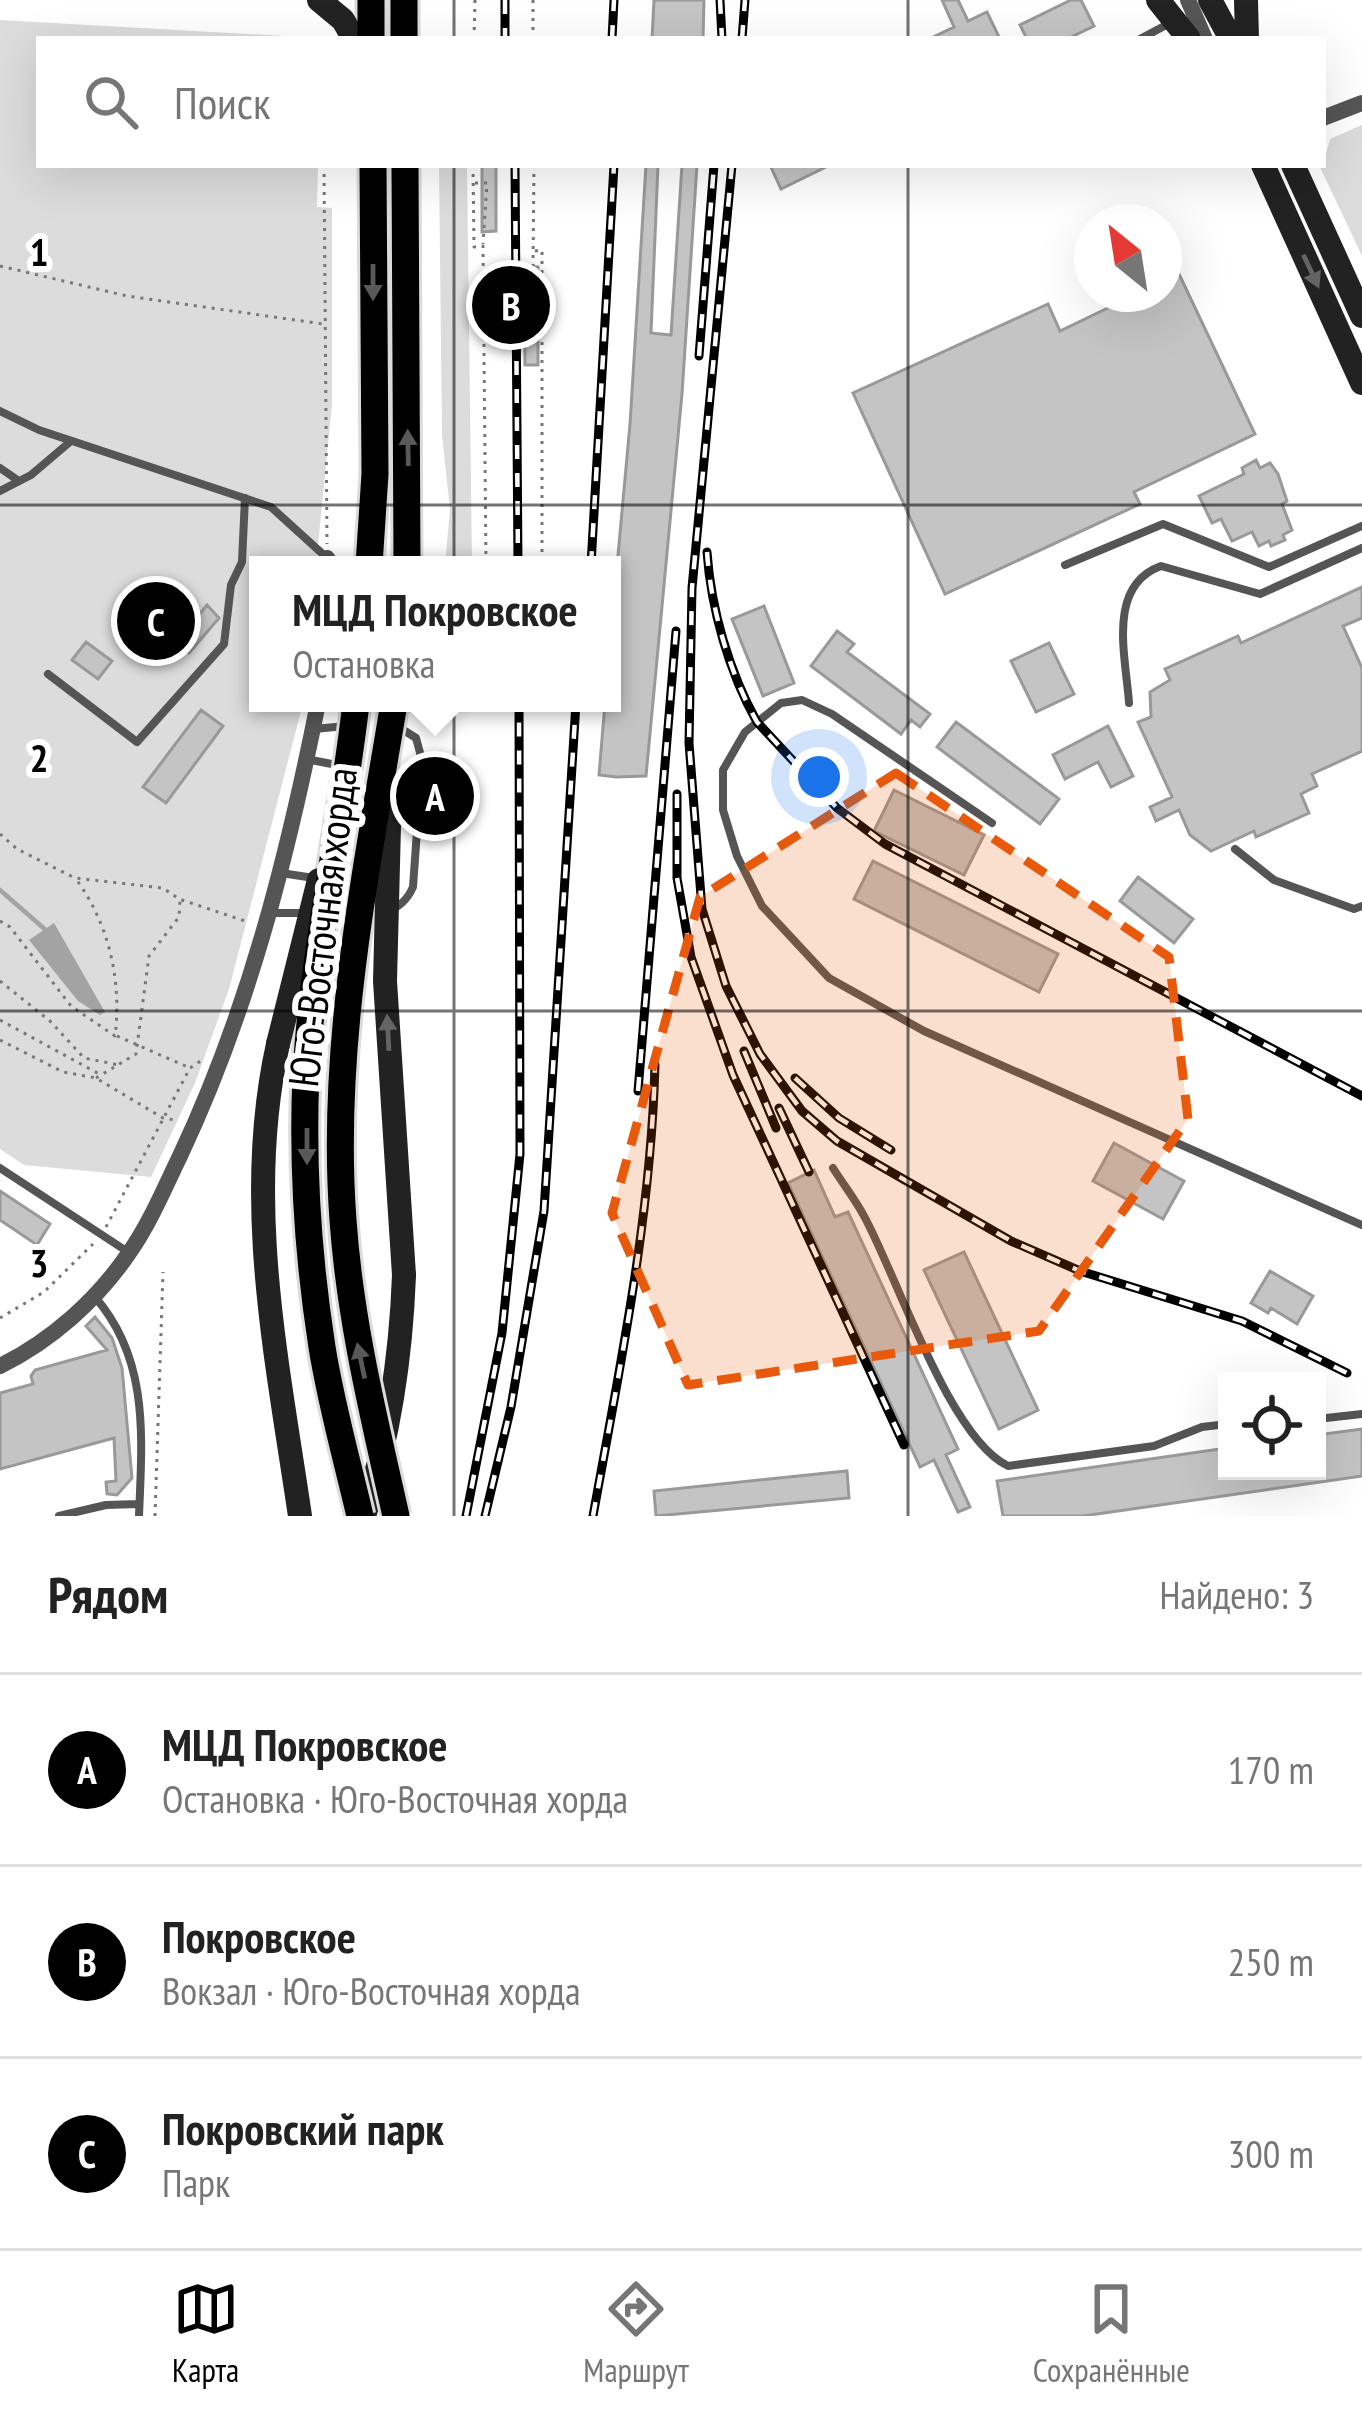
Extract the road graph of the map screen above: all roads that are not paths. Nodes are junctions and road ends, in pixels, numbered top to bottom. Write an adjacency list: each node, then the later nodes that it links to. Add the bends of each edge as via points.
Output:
1 (319, 0): 7 (main road)
2 (371, 0): 8 (main road)
3 (404, 0): 9 (main road)
4 (1210, 0): 12 (main road)
5 (1246, 0): 13 (main road)
6 (1177, 15): 10 (lane); 11 (street)
7 (352, 36)
8 (371, 36)
9 (404, 36)
10 (1144, 36)
11 (1201, 36)
12 (1229, 36)
13 (1247, 36)
14 (1362, 103): 15 (street)
15 (1326, 117)
16 (373, 168): 31 (main road, one-way to 31)
17 (405, 168): 32 (main road, one-way to 17)
18 (1263, 168): 21 (main road, one-way to 21)
19 (1294, 168): 20 (main road)
20 (1362, 316)
21 (1362, 383)
22 (0, 411): 23 (lane)
23 (72, 440): 25 (lane); 27 (lane)
24 (0, 469): 25 (lane)
25 (19, 481): 26 (lane)
26 (0, 491)
27 (245, 498): 30 (lane, via 271,507); 34 (lane, via 242,562 224,644 136,742)
28 (1362, 526): 33 (lane, via 1268,567 1163,524)
29 (1362, 548): 35 (lane, via 1260,595 1162,566 1146,572 1123,617)
30 (324, 556)
31 (369, 556)
32 (406, 556)
33 (1065, 565)
34 (48, 674)
35 (1129, 703)
36 (316, 712): 41 (street)
37 (391, 712): 62 (main road, one-way to 37, bridge, via 395,1390 404,1275 385,981)
38 (391, 712): 63 (main road, Юго-Восточная хорда, one-way to 38, bridge, via 357,1344 342,1217 341,1084)
39 (393, 712): 48 (lane, via 416,738 422,760 407,901 377,914)
40 (358, 714): 41 (lane); 43 (main road, Юго-Восточная хорда, bridge)
41 (313, 729): 42 (street)
42 (306, 758): 46 (street); 46 (lane, via 355,769 333,881)
43 (347, 780): 61 (main road, bridge, via 287,1004 262,1154 261,1223); 62 (main road, Юго-Восточная хорда, one-way to 62, bridge, via 314,975 307,1218 322,1349)
44 (992, 823): 51 (lane, via 802,700 781,703 745,732 723,770 736,856 762,905 829,979 924,1030)
45 (1235, 849): 47 (lane, via 1274,880)
46 (280, 872): 48 (street)
47 (1362, 906)
48 (272, 913): 52 (street, via 216,1073)
49 (0, 1168): 52 (lane)
50 (832, 1168): 57 (lane, via 863,1213 953,1405 993,1459 1008,1466 1154,1445)
51 (1362, 1225)
52 (129, 1253): 53 (street)
53 (94, 1296): 54 (street); 58 (lane, via 120,1331 134,1371)
54 (0, 1366)
55 (1362, 1414): 56 (lane)
56 (1326, 1418)
57 (1218, 1425)
58 (140, 1504): 59 (lane); 60 (lane)
59 (59, 1516)
60 (139, 1516)
61 (300, 1516)
62 (362, 1516)
63 (396, 1516)

